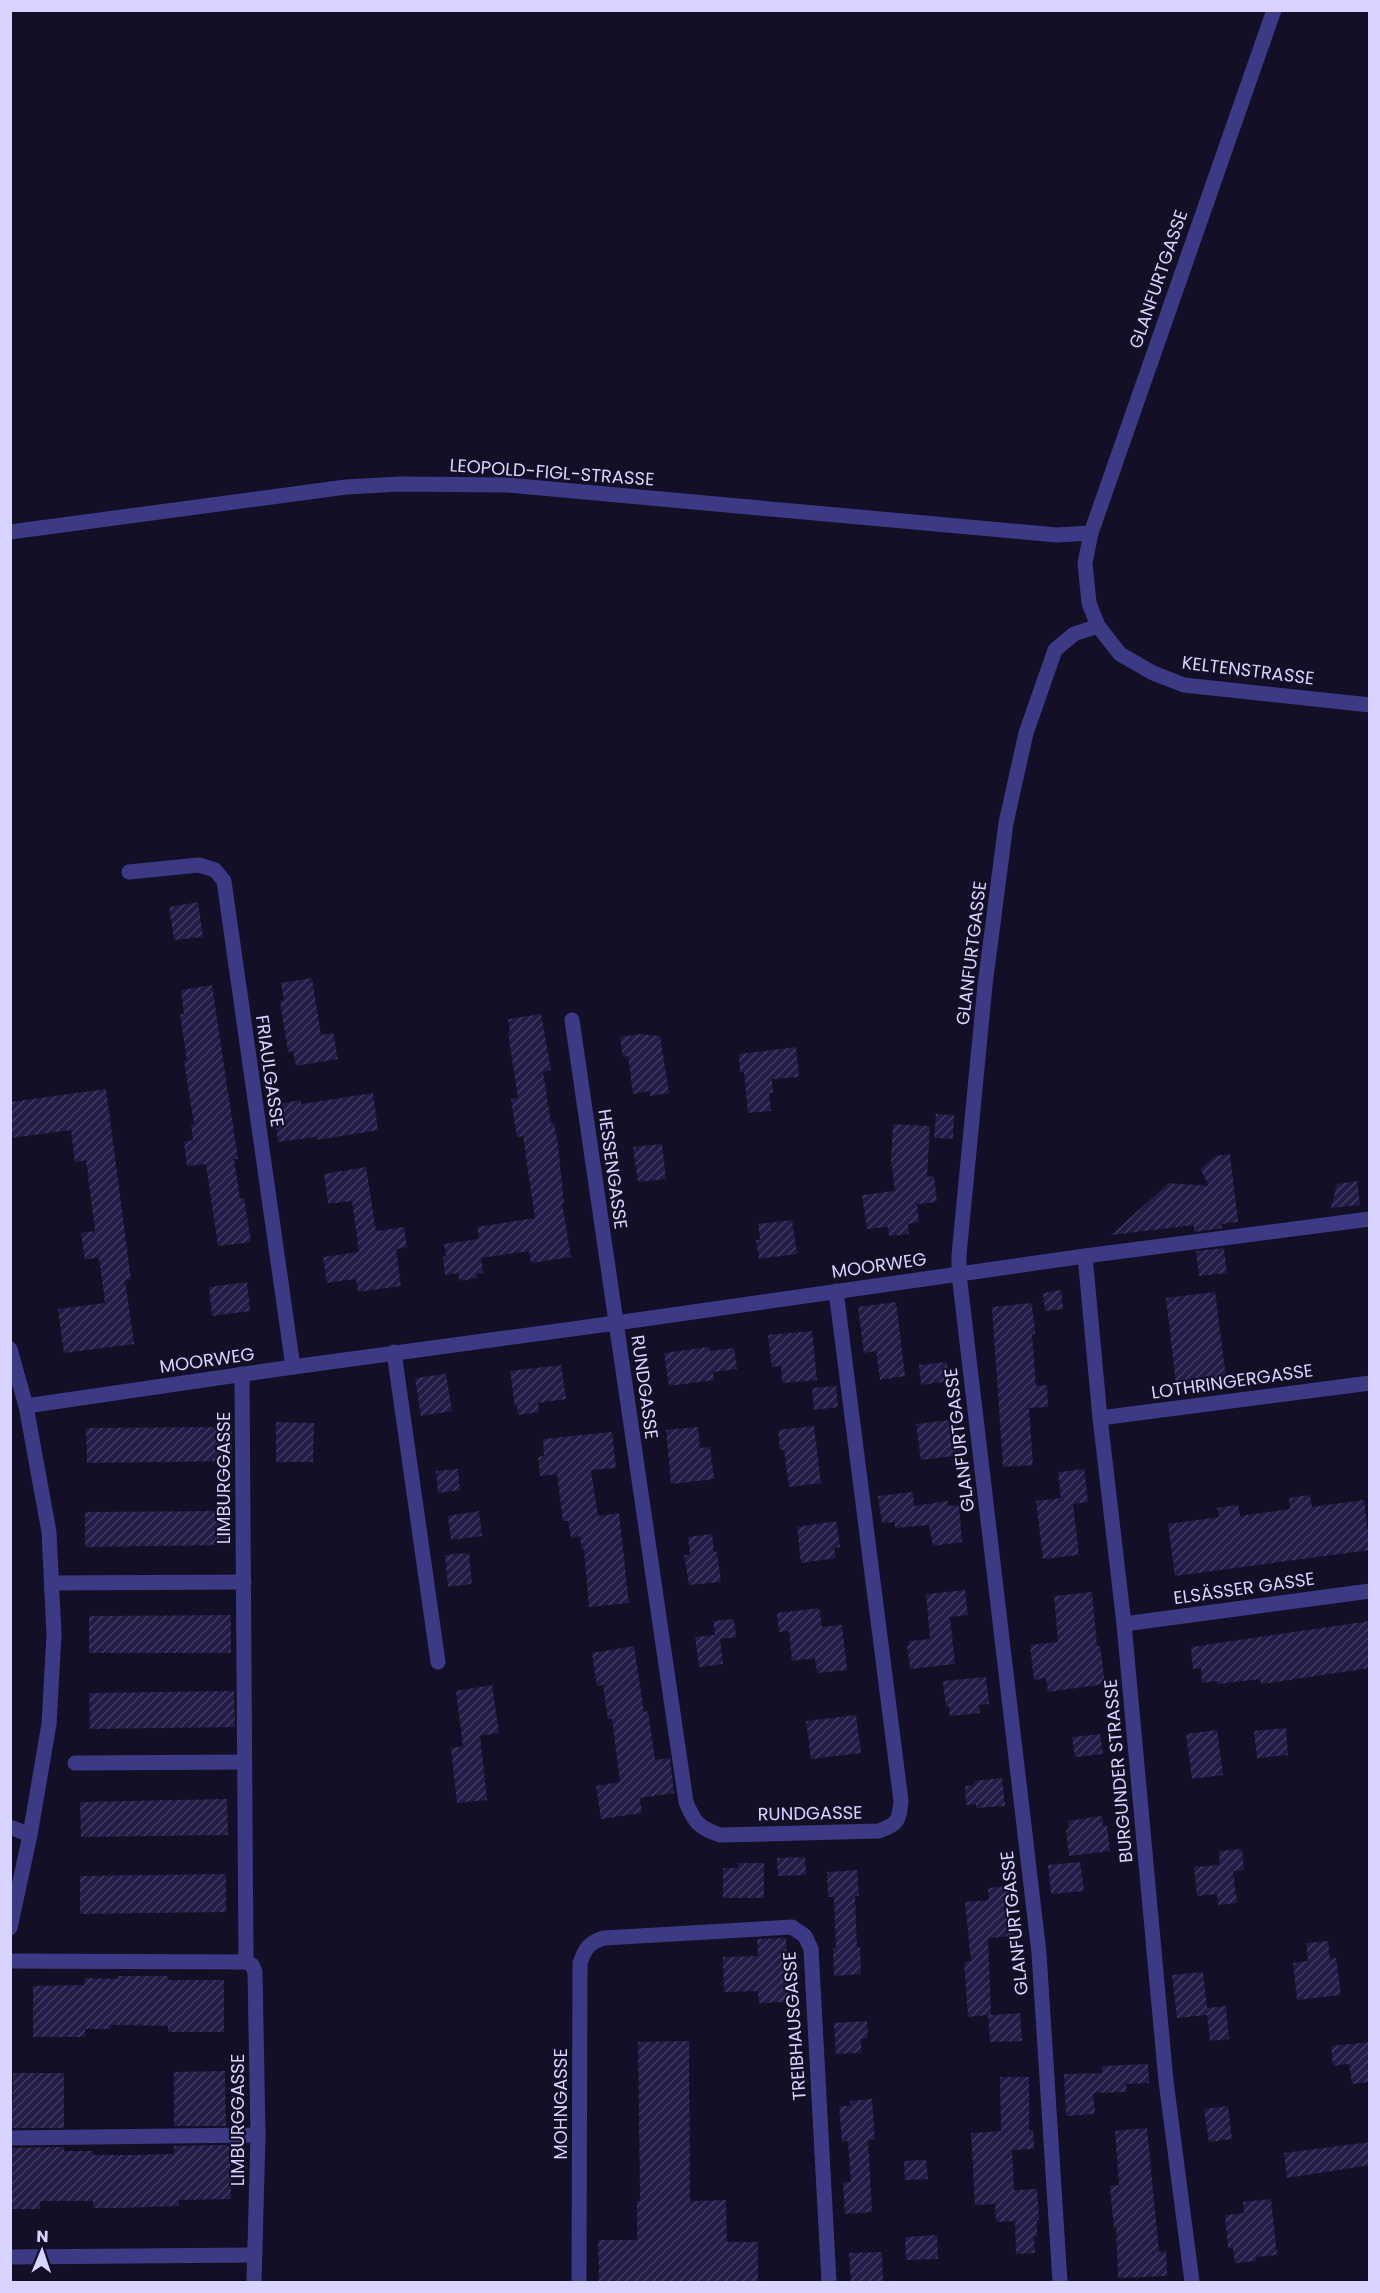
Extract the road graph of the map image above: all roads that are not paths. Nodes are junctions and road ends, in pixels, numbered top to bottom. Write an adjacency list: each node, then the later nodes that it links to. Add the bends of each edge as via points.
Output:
1 (1274, 10): 3 (street, GLANFURTGASSE)
2 (10, 532): 3 (street, LEOPOLD-FIGL-STRASSE, via 346,487 450,483 1057,535)
3 (1091, 533): 4 (street, GLANFURTGASSE)
4 (1085, 563): 5 (street, KELTENSTRASSE, via 1089,603)
5 (1098, 626): 6 (street, KELTENSTRASSE, via 1120,654 1184,685); 11 (street, GLANFURTGASSE, via 1074,634 1056,650 1026,733 1009,812 985,985)
6 (1370, 705)
7 (129, 872): 16 (street, FRIAULGASSE, via 199,865 215,870 224,881)
8 (572, 1020): 13 (street, HESSENGASSE)
9 (1370, 1219): 10 (street, MOORWEG)
10 (1085, 1256): 11 (street, MOORWEG); 20 (street, BURGUNDER STRASSE)
11 (959, 1274): 12 (street, MOORWEG); 41 (street, GLANFURTGASSE, via 1039,1953)
12 (836, 1291): 13 (street, MOORWEG); 13 (street, RUNDGASSE, via 901,1801 893,1826 879,1831 720,1835 703,1829 692,1817 686,1802)
13 (616, 1323): 15 (street, MOORWEG)
14 (10, 1349): 19 (street)
15 (394, 1352): 16 (street, MOORWEG); 25 (street)
16 (293, 1366): 17 (street, MOORWEG)
17 (242, 1374): 19 (street, MOORWEG); 21 (street, LIMBURGGASSE)
18 (1370, 1383): 20 (street, LOTHRINGERGASSE)
19 (26, 1406): 22 (street, via 49,1533)
20 (1100, 1418): 24 (street, BURGUNDER STRASSE)
21 (244, 1582): 22 (street); 26 (street, LIMBURGGASSE)
22 (52, 1583): 29 (street, via 54,1635 49,1724)
23 (1370, 1591): 24 (street, ELSÄSSER GASSE)
24 (1124, 1624): 42 (street, BURGUNDER STRASSE, via 1166,2081)
25 (438, 1662)
26 (244, 1762): 27 (street); 33 (street, LIMBURGGASSE)
27 (75, 1763)
28 (10, 1827): 29 (street)
29 (30, 1835): 30 (street)
30 (10, 1928)
31 (604, 1938): 39 (street, MOHNGASSE, via 592,1941 580,1963); 40 (street, TREIBHAUSGASSE, via 792,1928 805,1936 811,1949)
32 (10, 1961): 33 (street)
33 (246, 1962): 34 (street, LIMBURGGASSE, via 255,1972)
34 (258, 2135): 35 (street); 36 (street, LIMBURGGASSE)
35 (10, 2139)
36 (255, 2255): 37 (street); 38 (street, LIMBURGGASSE)
37 (10, 2257)
38 (254, 2283)
39 (579, 2283)
40 (829, 2283)
41 (1060, 2283)
42 (1192, 2283)

